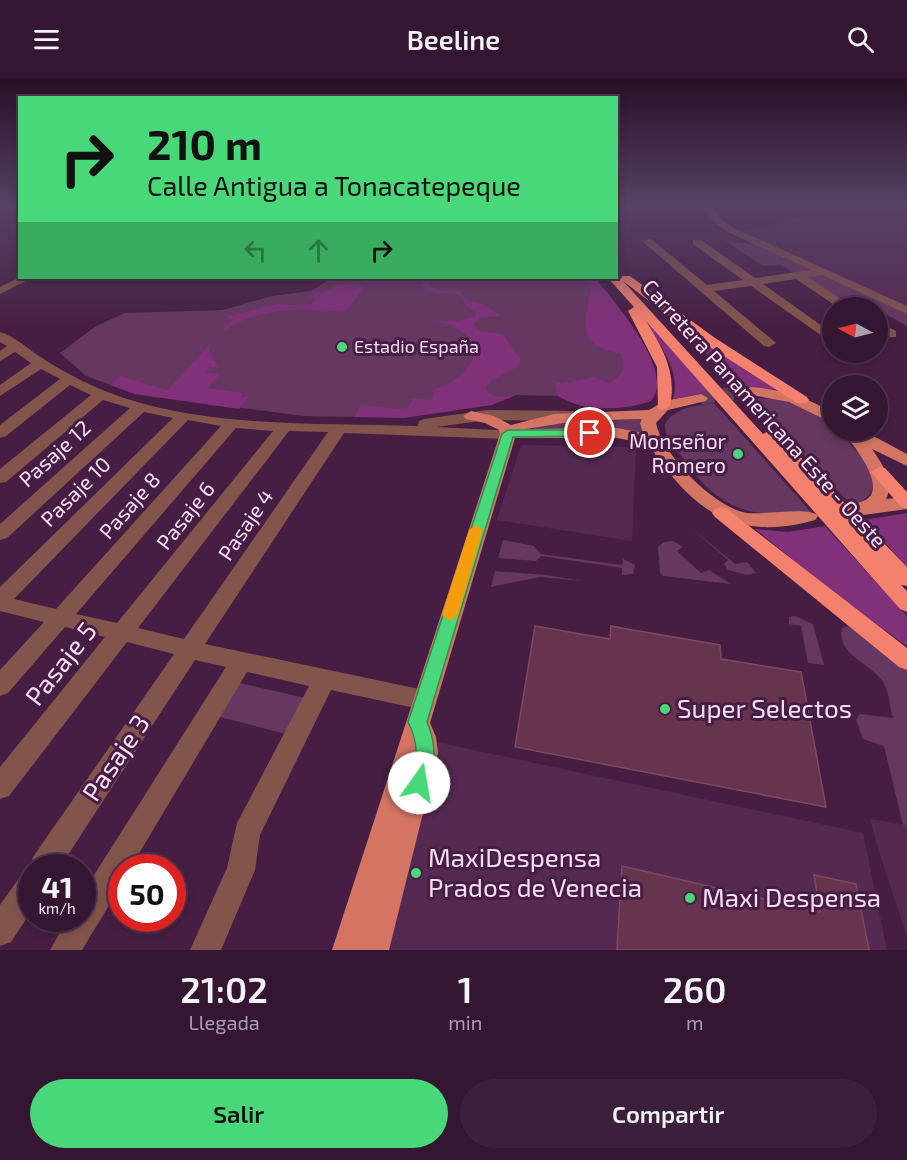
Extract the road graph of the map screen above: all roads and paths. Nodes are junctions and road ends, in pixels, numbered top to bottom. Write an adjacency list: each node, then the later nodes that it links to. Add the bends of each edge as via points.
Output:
1 (652, 245): 12 (street)
2 (701, 245): 11 (street)
3 (763, 245): 6 (street)
4 (618, 271): 29 (highway, via 710,341)
5 (618, 271): 52 (highway, Carretera Panamericana Este - Oeste)
6 (823, 272): 7 (street); 15 (street)
7 (798, 276): 11 (street); 14 (street)
8 (24, 279): 13 (street)
9 (613, 279): 31 (highway, via 666,368 668,390)
10 (613, 279): 54 (highway, Carretera Panamericana Este - Oeste)
11 (751, 282): 12 (street); 16 (street)
12 (706, 289): 20 (street)
13 (0, 291)
14 (831, 297)
15 (907, 310)
16 (822, 332)
17 (888, 332): 18 (street)
18 (891, 334)
19 (0, 336): 21 (street)
20 (769, 343)
21 (16, 346): 22 (street); 23 (street)
22 (0, 357)
23 (40, 363): 24 (street); 25 (street)
24 (69, 379): 27 (street); 40 (street)
25 (0, 392)
26 (751, 392): 29 (main road, via 771,392)
27 (101, 394): 30 (street); 47 (street)
28 (700, 398): 31 (main road)
29 (802, 400): 32 (main road)
30 (140, 407): 33 (street); 51 (street, Pasaje 12)
31 (657, 410): 35 (main road); 42 (main road, via 649,429)
32 (822, 413)
33 (184, 416): 36 (street); 53 (street, Pasaje 10)
34 (471, 416): 35 (street); 39 (street); 41 (main road, via 489,419 506,428)
35 (584, 416): 41 (main road, via 527,423)
36 (232, 423): 37 (street); 55 (street, Pasaje 8)
37 (284, 427): 38 (street); 56 (street, Pasaje 6)
38 (340, 427): 39 (street); 57 (street, Pasaje 4)
39 (390, 429): 41 (street)
40 (0, 433)
41 (508, 434): 42 (main road, via 617,433); 62 (main road)
42 (654, 440): 49 (main road, via 691,488)
43 (858, 441): 46 (main road)
44 (870, 441): 45 (main road)
45 (907, 461)
46 (879, 472): 48 (highway); 48 (main road, via 883,490 876,501 861,508)
47 (0, 478)
48 (907, 503)
49 (721, 513): 50 (main road, via 764,520); 58 (highway)
50 (809, 516)
51 (0, 534)
52 (907, 579)
53 (0, 602): 55 (street)
54 (907, 604)
55 (61, 618): 56 (street); 60 (street, Pasaje 8)
56 (122, 633): 57 (street); 63 (street, Pasaje 5)
57 (189, 649): 59 (street); 65 (street, Pasaje 3)
58 (907, 661)
59 (235, 672): 61 (street); 68 (street)
60 (0, 686)
61 (320, 689): 62 (street); 69 (street, via 247,833 241,870)
62 (421, 711): 64 (main road); 71 (main road, via 426,753)
63 (0, 787)
64 (389, 812): 70 (main road); 71 (main road, via 389,850 366,933 366,944)
65 (52, 854)
66 (18, 905): 67 (street)
67 (0, 932)
68 (65, 950)
69 (205, 950)
70 (347, 950)
71 (372, 950)

